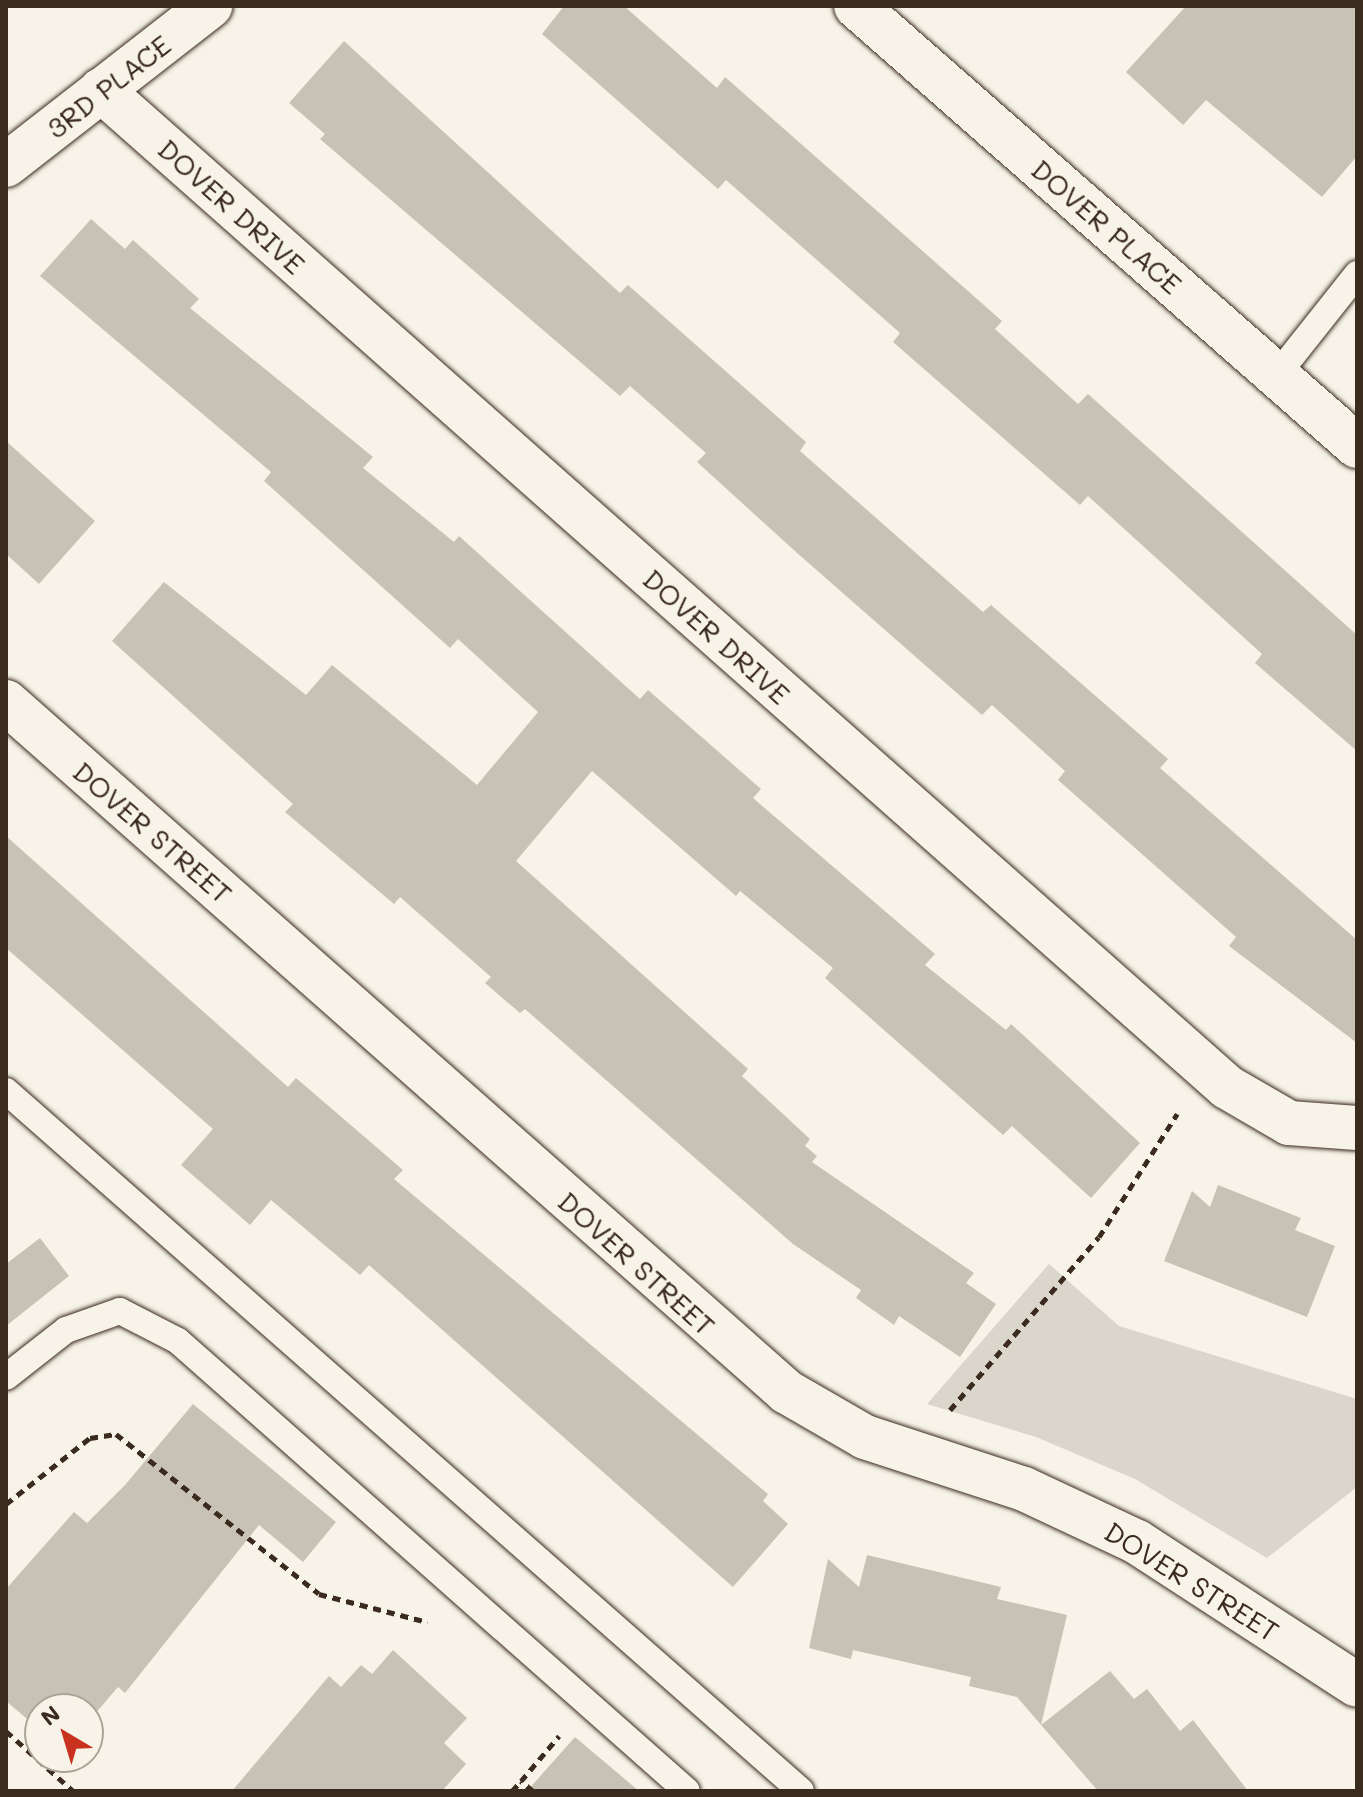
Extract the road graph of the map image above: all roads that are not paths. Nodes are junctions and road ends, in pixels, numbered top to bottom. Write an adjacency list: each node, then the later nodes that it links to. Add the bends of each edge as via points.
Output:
1 (210, 6): 3 (street, 3RD PLACE)
2 (856, 6): 6 (street, DOVER PLACE)
3 (101, 90): 4 (street, 3RD PLACE); 10 (street, DOVER DRIVE, via 1243,1101 1314,1129)
4 (6, 165)
5 (1357, 274): 6 (lane)
6 (1277, 375): 7 (street, DOVER PLACE)
7 (1357, 446)
8 (6, 702): 12 (street, DOVER STREET, via 787,1392 865,1437 1024,1489 1137,1542)
9 (6, 1091): 14 (lane)
10 (1357, 1128)
11 (6, 1377): 13 (lane, via 66,1330 120,1311 178,1341)
12 (1357, 1685)
13 (687, 1791)
14 (801, 1791)

